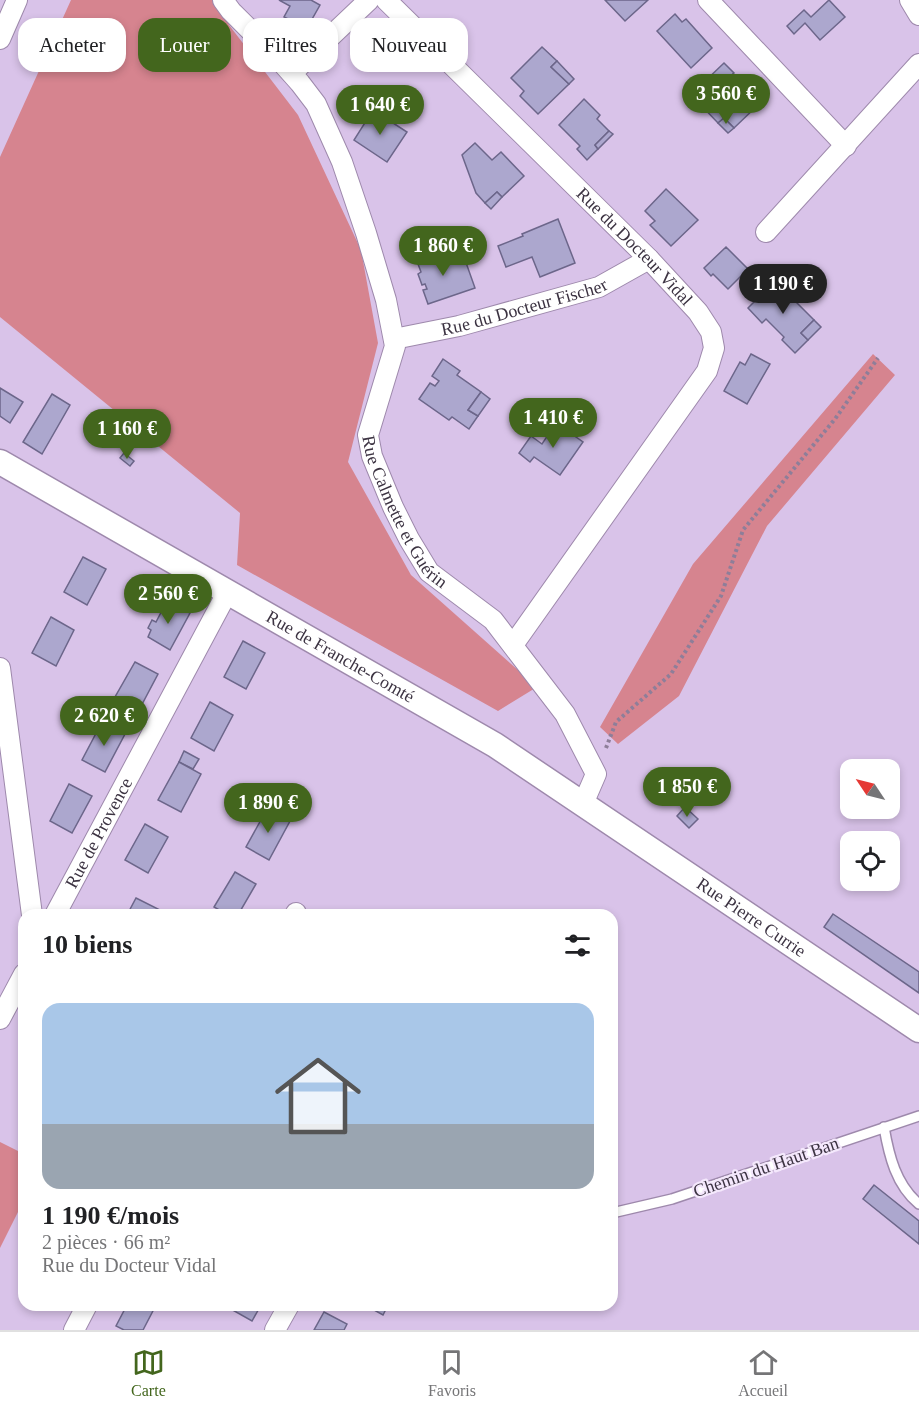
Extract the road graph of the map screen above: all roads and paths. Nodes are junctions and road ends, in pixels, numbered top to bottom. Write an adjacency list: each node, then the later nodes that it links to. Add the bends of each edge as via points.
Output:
1 (17, 0): 8 (street)
2 (223, 0): 10 (street, Rue Calmette et Guérin)
3 (369, 0): 10 (street)
4 (386, 0): 13 (street, Rue du Docteur Vidal)
5 (708, 0): 11 (street)
6 (910, 0): 7 (street)
7 (919, 15)
8 (0, 39)
9 (919, 64): 11 (street)
10 (292, 73): 14 (street, Rue Calmette et Guérin, via 316,104 342,162 386,300)
11 (846, 146): 12 (street)
12 (766, 232)
13 (649, 259): 14 (street, Rue du Docteur Fischer, via 599,287 459,326); 18 (street, Rue du Docteur Vidal, via 698,312 711,332 714,348 707,371)
14 (393, 339): 18 (street, Rue Calmette et Guérin, via 368,435 375,465 429,572 493,620)
15 (878, 358): 20 (path, via 835,419 743,530 721,596 671,674 616,722)
16 (0, 462): 17 (street, Rue de Franche-Comté)
17 (228, 591): 21 (street, Rue de Franche-Comté, via 495,745); 23 (street, Rue de Provence)
18 (513, 645): 20 (street, Rue Calmette et Guérin, via 565,714)
19 (0, 668): 22 (street)
20 (596, 774): 21 (street)
21 (583, 804): 26 (street, Rue Pierre Currie)
22 (31, 909)
23 (58, 909)
24 (18, 985): 25 (street)
25 (0, 1019)
26 (919, 1030)
27 (919, 1116): 28 (lane, Chemin du Haut Ban)
28 (884, 1127): 29 (lane, via 889,1159 908,1195); 30 (lane, Chemin du Haut Ban, via 672,1199)
29 (919, 1204)
30 (618, 1212)
31 (286, 1311): 32 (street)
32 (275, 1330)

